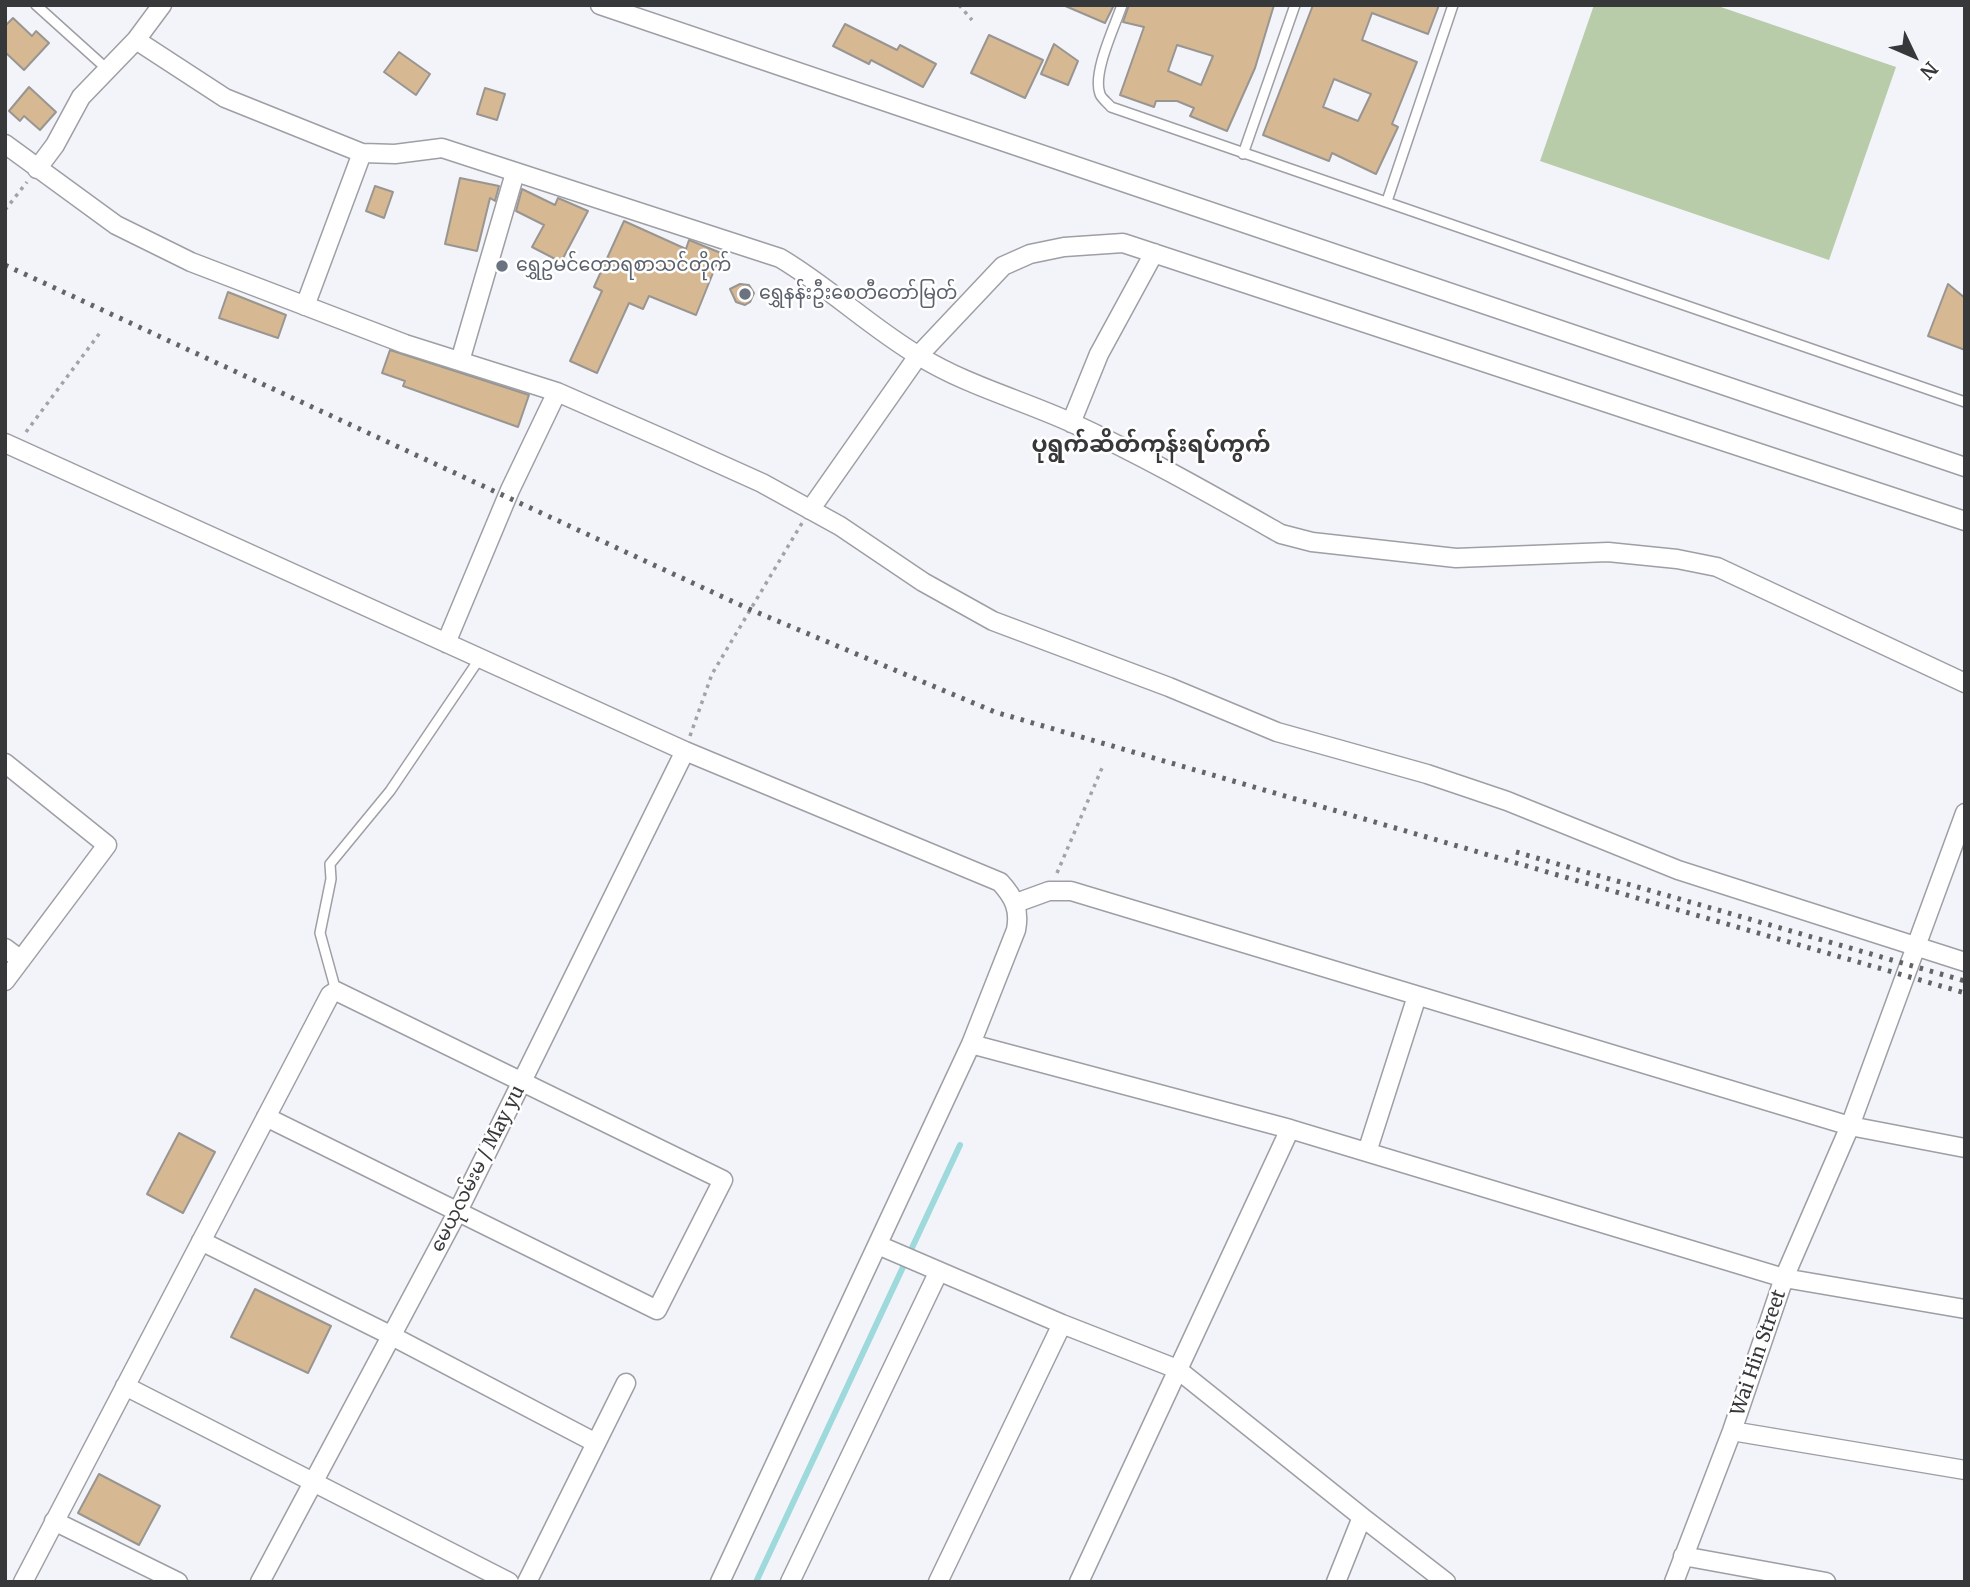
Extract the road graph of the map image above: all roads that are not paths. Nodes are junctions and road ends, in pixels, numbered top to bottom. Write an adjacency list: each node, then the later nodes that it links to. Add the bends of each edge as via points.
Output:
1 (36, 5): 8 (lane)
2 (162, 5): 7 (street)
3 (600, 5): 23 (street)
4 (1122, 5): 11 (lane, via 1101,65 1100,95 1111,107)
5 (1295, 5): 11 (lane)
6 (1453, 5): 14 (lane)
7 (135, 40): 8 (street); 10 (street, via 225,98)
8 (107, 69): 12 (street, via 81,97)
9 (5, 144): 12 (street)
10 (362, 153): 13 (street, via 442,148); 16 (street)
11 (1242, 154): 14 (lane)
12 (37, 169): 16 (street, via 116,225 191,262)
13 (515, 173): 17 (street, via 780,258 816,279); 18 (street)
14 (1387, 201): 20 (lane)
15 (1154, 253): 17 (street, via 1123,243 1093,243 1030,254 1003,266); 21 (street, via 1099,354); 25 (street)
16 (305, 306): 18 (street)
17 (918, 356): 21 (street, via 980,388); 24 (street)
18 (460, 361): 19 (street)
19 (557, 392): 24 (street, via 762,483); 26 (street)
20 (1965, 402)
21 (1071, 423): 28 (street, via 1281,534 1312,542 1456,558 1608,552 1717,567)
22 (9, 450): 26 (street)
23 (1965, 467)
24 (810, 510): 34 (street, via 993,621 1277,732 1427,774 1678,870)
25 (1965, 521)
26 (446, 643): 27 (street)
27 (480, 658): 29 (street); 38 (lane, via 390,791 330,864 320,933)
28 (1965, 683)
29 (685, 751): 32 (street, via 1000,882); 41 (street, မေယုလမ်းမ / May yu)
30 (5, 763): 35 (street, via 107,845)
31 (1965, 813): 34 (street, Wai Hin Street)
32 (1016, 903): 39 (street, via 1049,891 1071,891); 40 (street, via 1016,930)
33 (5, 948): 35 (street)
34 (1918, 948): 36 (street); 43 (street, Wai Hin Street)
35 (21, 960): 37 (street)
36 (1965, 962)
37 (5, 981)
38 (336, 991): 41 (street); 42 (street)
39 (1417, 996): 43 (street); 46 (street)
40 (971, 1044): 44 (street); 49 (street)
41 (524, 1082): 47 (street, မေယုလမ်းမ / May yu); 47 (street, via 723,1180 657,1310)
42 (265, 1117): 47 (street); 48 (street)
43 (1850, 1126): 45 (street); 51 (street, Wai Hin Street)
44 (1290, 1129): 46 (street); 55 (street)
45 (1965, 1148)
46 (1367, 1152): 51 (street)
47 (458, 1211): 54 (street, မေယုလမ်းမ / May yu)
48 (201, 1241): 54 (street); 57 (street)
49 (881, 1247): 50 (street); 70 (street)
50 (939, 1271): 53 (street); 71 (street)
51 (1784, 1278): 52 (street); 58 (street, Wai Hin Street)
52 (1965, 1309)
53 (1062, 1324): 55 (street); 72 (street)
54 (390, 1335): 59 (street); 61 (street, မေယုလမ်းမ / May yu)
55 (1177, 1369): 62 (street); 73 (street)
56 (626, 1383): 59 (street)
57 (125, 1386): 61 (street); 63 (street)
58 (1732, 1431): 60 (street); 64 (street, Wai Hin Street)
59 (596, 1443): 69 (street)
60 (1965, 1470)
61 (314, 1483): 67 (street, မေယုလမ်းမ / May yu); 68 (street)
62 (1362, 1517): 74 (street); 75 (street)
63 (54, 1521): 65 (street); 66 (street)
64 (1683, 1556): 76 (street, Wai Hin Street); 77 (street)
65 (23, 1582)
66 (178, 1582)
67 (260, 1582)
68 (509, 1582)
69 (527, 1582)
70 (720, 1582)
71 (790, 1582)
72 (939, 1582)
73 (1079, 1582)
74 (1336, 1582)
75 (1446, 1582)
76 (1674, 1582)
77 (1826, 1582)

